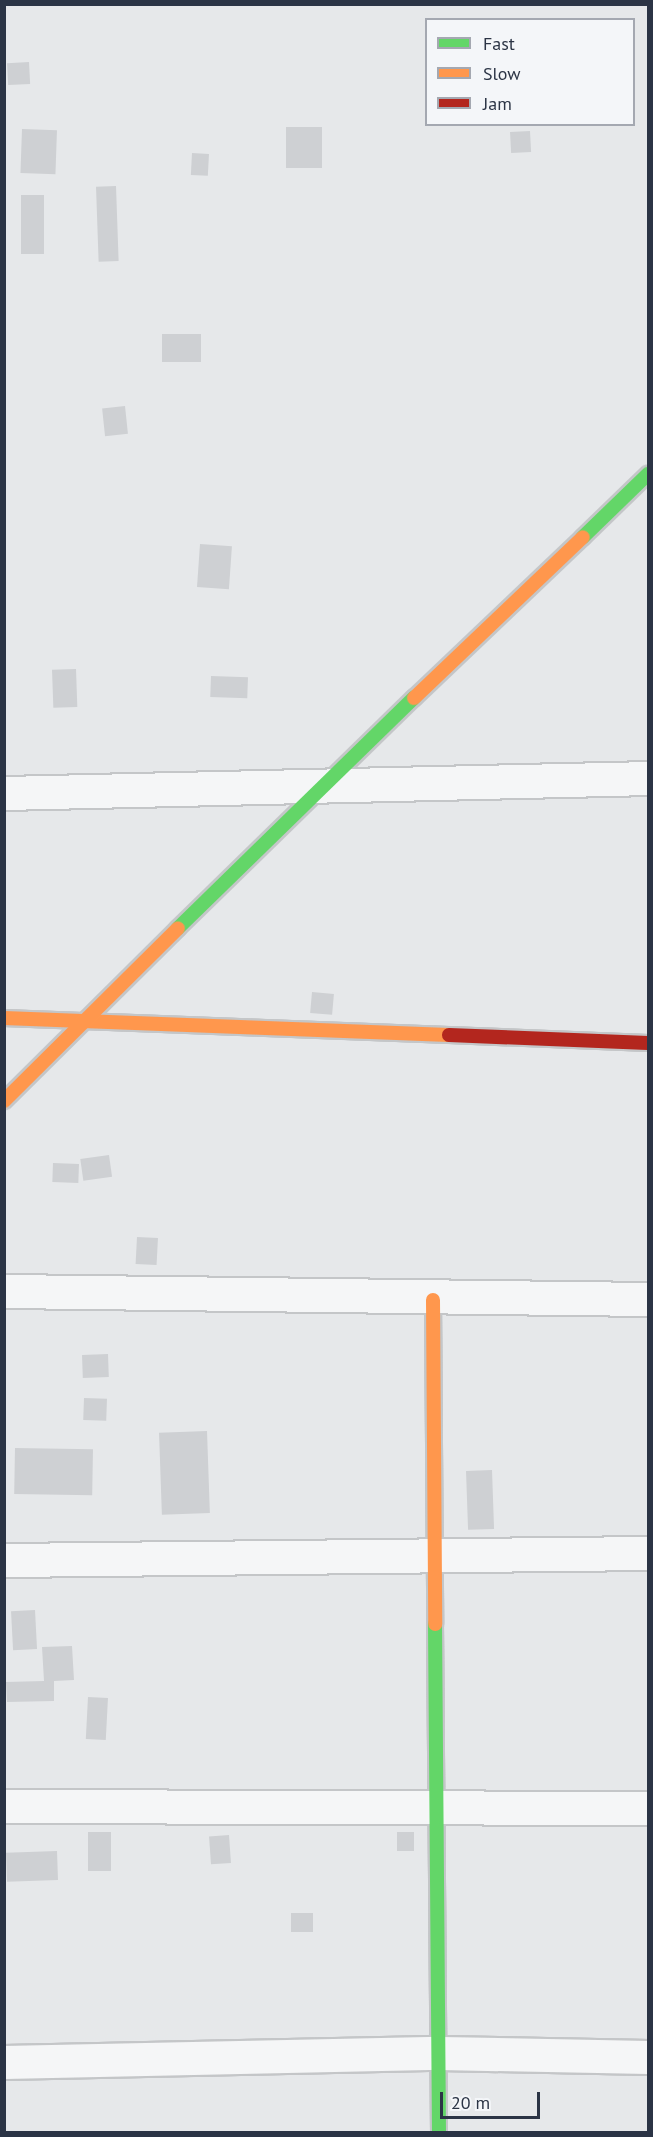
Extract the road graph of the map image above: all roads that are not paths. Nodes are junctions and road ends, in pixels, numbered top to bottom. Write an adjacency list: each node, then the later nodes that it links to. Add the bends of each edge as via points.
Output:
1 (648, 474): 3 (street)
2 (648, 778): 3 (street)
3 (325, 783): 4 (street); 6 (street)
4 (4, 793)
5 (4, 1018): 6 (street)
6 (78, 1024): 7 (street); 8 (street)
7 (648, 1043)
8 (4, 1101)
9 (4, 1291): 11 (street)
10 (648, 1299): 11 (street)
11 (433, 1300): 13 (street)
12 (648, 1553): 13 (street)
13 (437, 1556): 14 (street); 16 (street)
14 (4, 1560)
15 (4, 1806): 16 (street)
16 (438, 1806): 17 (street); 18 (street)
17 (648, 1808)
18 (440, 2053): 19 (street); 20 (street); 21 (street)
19 (648, 2057)
20 (4, 2062)
21 (439, 2133)

